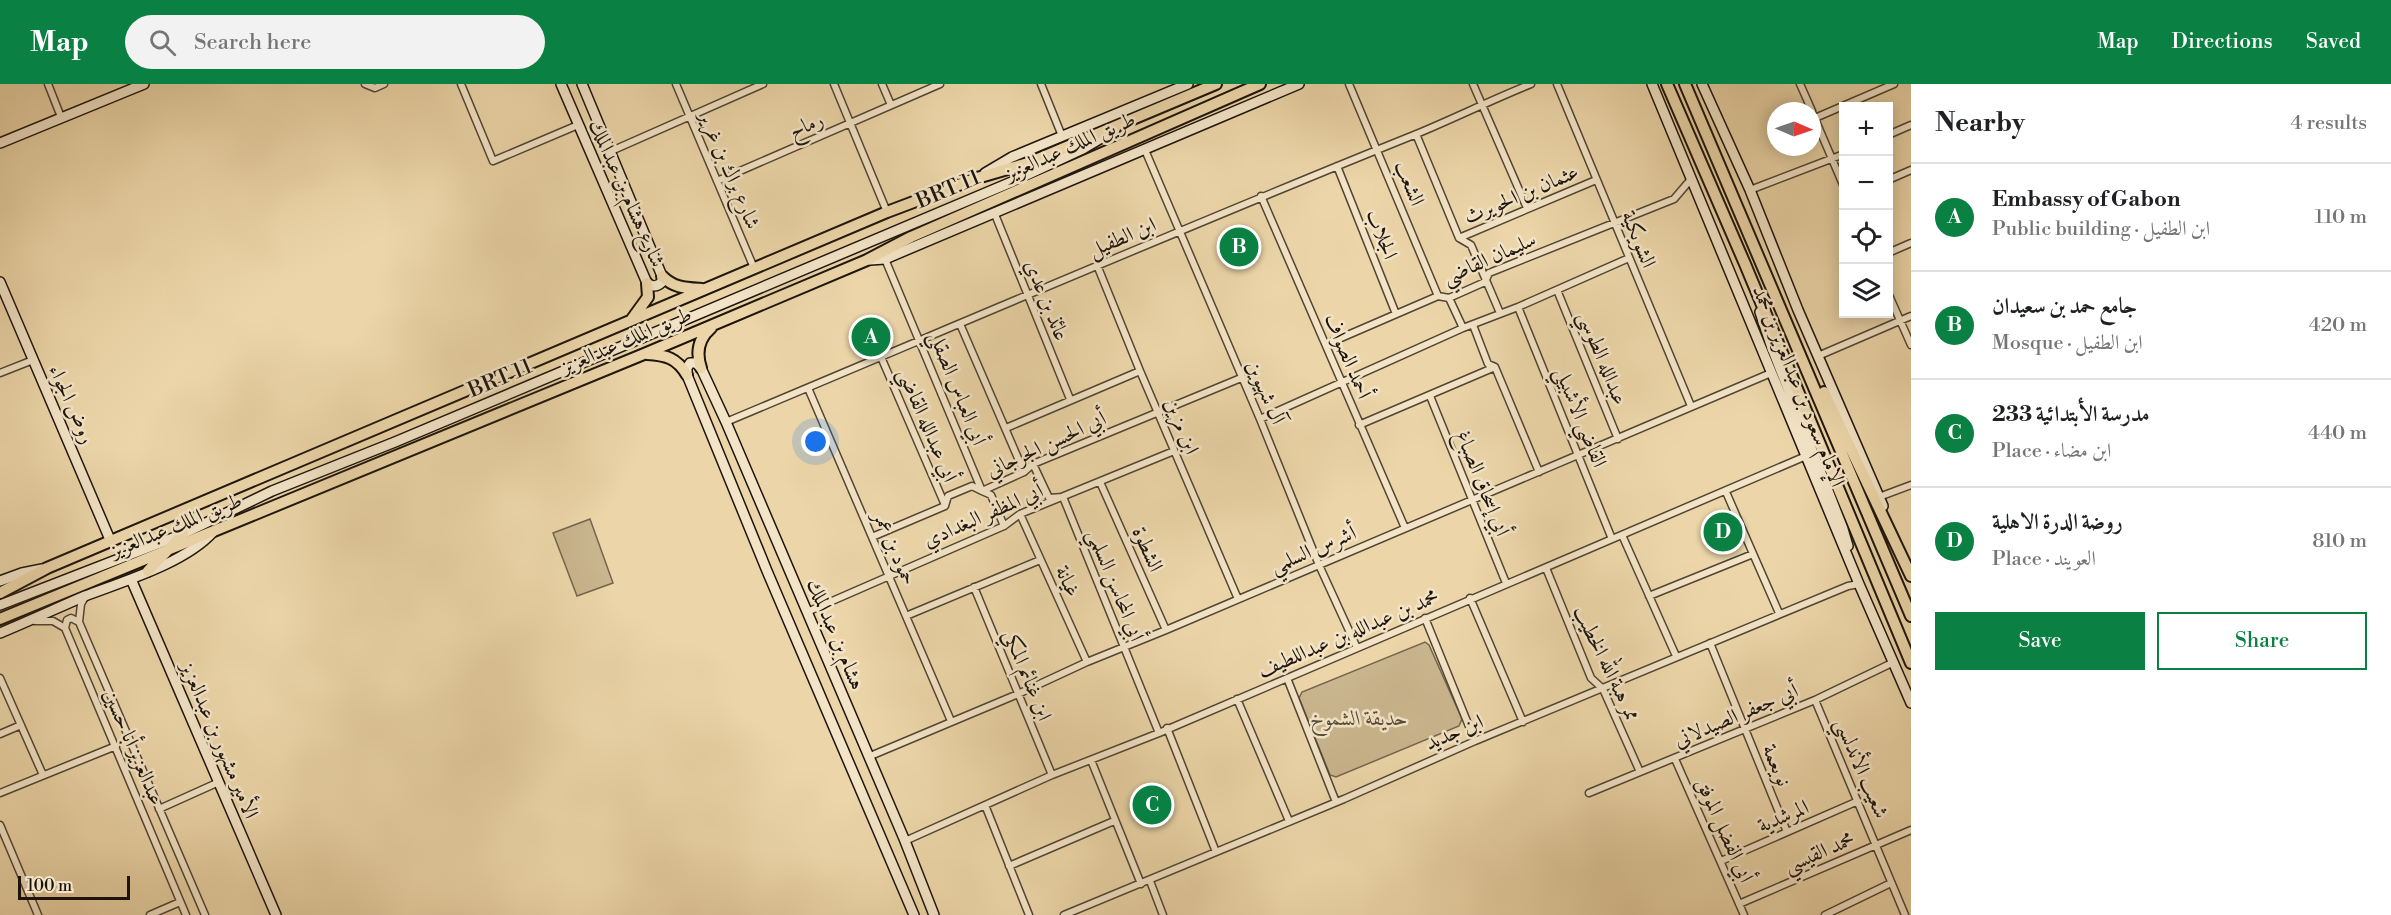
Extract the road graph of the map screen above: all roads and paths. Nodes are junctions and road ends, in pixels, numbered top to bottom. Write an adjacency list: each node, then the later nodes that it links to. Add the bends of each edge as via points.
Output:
1 (48, 84): 34 (street)
2 (144, 84): 34 (street)
3 (365, 84): 4 (street, via 375,88)
4 (384, 84)
5 (461, 84): 36 (street, via 493,161)
6 (561, 84): 36 (street, شارع هشام بن عبدالملك)
7 (582, 84): 46 (street, شارع هشام بن عبدالملك)
8 (676, 84): 33 (street, شارع براك بن غرير)
9 (763, 84): 33 (street)
10 (834, 84): 35 (street)
11 (882, 84): 31 (street)
12 (940, 84): 31 (street, رماح)
13 (1041, 84): 42 (street)
14 (1188, 84): 42 (street)
15 (1216, 84): 37 (main road, طريق الملك عبدالعزيز)
16 (1260, 84): 48 (main road, طريق الملك عبدالعزيز)
17 (1299, 84): 45 (street)
18 (1349, 84): 44 (street, الشعب)
19 (1473, 84): 30 (street)
20 (1531, 84): 30 (street, ابن الطفيل)
21 (1557, 84): 56 (street, الشويكية)
22 (1652, 84): 54 (street, الإمام سعود بن عبدالعزيز بن محمد)
23 (1667, 84): 72 (main road, الإمام سعود بن عبدالعزيز بن محمد)
24 (1685, 84): 95 (main road, الإمام سعود بن عبدالعزيز بن محمد)
25 (1702, 84): 59 (street)
26 (1800, 84): 29 (street)
27 (1894, 84): 28 (street)
28 (1879, 87): 32 (street)
29 (1808, 102)
30 (1482, 104): 41 (street, ابن الطفيل); 61 (street)
31 (891, 105): 35 (street, رماح)
32 (1821, 111)
33 (689, 116): 46 (street); 57 (street, شارع براك بن غرير)
34 (61, 117): 43 (street)
35 (850, 124): 57 (street, رماح); 62 (street)
36 (578, 125): 78 (street, شارع هشام بن عبدالملك)
37 (1122, 125): 53 (main road, طريق الملك عبدالعزيز, via 1028,163); 58 (street, BRT 11, via 1083,149)
38 (1911, 125): 40 (street)
39 (1821, 133): 49 (street)
40 (1893, 133)
41 (1416, 134): 44 (street, ابن الطفيل); 66 (street)
42 (1062, 136): 53 (street, via 1012,157)
43 (0, 143)
44 (1378, 148): 50 (street, ابن الطفيل); 82 (street, الشعب)
45 (1145, 150): 63 (street); 65 (street, آل شهيوين)
46 (609, 152): 75 (street, شارع هشام بن عبدالملك)
47 (1839, 156): 49 (street)
48 (1091, 159): 58 (street, BRT 11, via 1074,159); 71 (main road, طريق الملك عبدالعزيز, via 910,237)
49 (1832, 159): 52 (street); 59 (street)
50 (1337, 166): 60 (street, ابن الطفيل); 87 (street, الجلاب)
51 (1911, 170): 55 (street)
52 (1839, 175)
53 (977, 178): 62 (main road, طريق الملك عبدالعزيز)
54 (1692, 178): 64 (street, سليمان القاضي, via 1674,199); 107 (street, الإمام سعود بن عبدالعزيز بن محمد)
55 (1893, 178)
56 (1596, 180): 61 (street, عثمان بن الحويرث); 64 (street, الشويكية)
57 (717, 181): 74 (street, شارع براك بن غرير)
58 (1014, 181): 139 (street, BRT 11, via 272,491)
59 (1750, 190): 100 (street)
60 (1261, 196): 65 (street, ابن الطفيل); 97 (street, أحمد الصواف)
61 (1527, 208): 66 (street, عثمان بن الحويرث)
62 (887, 212): 74 (main road, طريق الملك عبدالعزيز)
63 (994, 212): 70 (street); 81 (street, عائذ بن عدي)
64 (1614, 222): 69 (street, الشويكية); 77 (street, سليمان القاضي, via 1489,273)
65 (1178, 231): 73 (street, ابن الطفيل); 109 (street, آل شهيوين)
66 (1459, 238): 77 (street, via 1470,245)
67 (1911, 243): 68 (street)
68 (1893, 251)
69 (1629, 258): 80 (street); 114 (street, الشويكية)
70 (885, 259): 71 (street); 96 (street, أبي العباس الصقلي)
71 (867, 260): 91 (main road, طريق الملك عبدالعزيز)
72 (1745, 264): 156 (street, via 1772,348 1843,529); 181 (main road, الإمام سعود بن عبدالعزيز بن محمد)
73 (1097, 266): 81 (street, ابن الطفيل); 105 (street, ابن مزين)
74 (754, 268): 79 (main road, طريق الملك عبدالعزيز)
75 (662, 276): 78 (street, via 658,285); 79 (main road, via 678,287)
76 (0, 282): 102 (street, روض الجواء)
77 (1485, 282): 83 (street, سليمان القاضي); 86 (street)
78 (647, 283): 90 (main road, via 648,297)
79 (705, 289): 90 (main road, طريق الملك عبدالعزيز)
80 (1557, 290): 85 (street); 120 (street, عبدالله الطوسي)
81 (1027, 294): 92 (street, ابن الطفيل); 113 (street, عائذ بن عدي)
82 (1438, 296): 83 (street, سليمان القاضي); 87 (street, سليمان القاضي)
83 (1449, 298): 94 (street)
84 (1893, 305): 89 (street)
85 (1518, 308): 86 (street); 122 (street, القاضي الأشبيلي)
86 (1500, 313): 93 (street)
87 (1396, 314): 97 (street, سليمان القاضي)
88 (1911, 316): 89 (street)
89 (1900, 321): 98 (street); 100 (street)
90 (629, 323): 143 (main road, طريق الملك عبدالعزيز)
91 (717, 323): 99 (main road, طريق الملك عبدالعزيز); 104 (main road, via 705,333 699,346)
92 (960, 324): 96 (street, ابن الطفيل); 119 (street)
93 (1473, 325): 94 (street); 103 (street, via 1488,364)
94 (1463, 328): 110 (street)
95 (1793, 336): 151 (main road, via 1817,377); 167 (main road, الإمام سعود بن عبدالعزيز بن محمد)
96 (920, 341): 101 (street, ابن الطفيل); 129 (street, أبي العباس الصقلي)
97 (1327, 344): 110 (street, أحمد الصواف)
98 (1911, 345)
99 (644, 354): 108 (main road, via 668,356); 138 (main road, طريق الملك عبدالعزيز)
100 (1818, 356): 132 (street)
101 (881, 357): 111 (street, ابن الطفيل); 134 (street, أبي عبدالله القاضي)
102 (33, 360): 106 (street); 143 (street, روض الجواء)
103 (1496, 367): 112 (street); 126 (street)
104 (701, 368): 108 (street, via 690,363); 117 (street, هشام بن عبدالملك)
105 (1140, 371): 113 (street); 115 (street, ابن مزين)
106 (0, 373)
107 (1771, 373): 114 (street, أشرس السلمي); 123 (street, الإمام سعود بن عبدالعزيز بن محمد)
108 (687, 375): 217 (street, هشام بن عبدالملك)
109 (1241, 378): 115 (street, أبي الحسن الجرجاني); 116 (street, آل شهيوين)
110 (1342, 383): 116 (street); 118 (street, أحمد الصواف)
111 (808, 388): 117 (street, ابن الطفيل); 141 (street, حمود بن عمر)
112 (1430, 396): 118 (street); 133 (street, أبي إسحاق الصباغ)
113 (1070, 399): 119 (street)
114 (1691, 406): 120 (street, أشرس السلمي)
115 (1158, 413): 121 (street, ابن مزين); 124 (street, أبي الحسن الجرجاني)
116 (1260, 419): 147 (street, آل شهيوين)
117 (726, 422): 164 (street, هشام بن عبدالملك)
118 (1359, 425): 137 (street, أحمد الصواف)
119 (1006, 428): 125 (street)
120 (1618, 439): 122 (street, أشرس السلمي)
121 (1174, 451): 127 (street, أبي المظفر البغدادي); 162 (street, ابن مزين)
122 (1579, 456): 126 (street, أشرس السلمي); 142 (street, القاضي الأشبيلي)
123 (1806, 456): 130 (street, محمد بن عبدالله بن عبداللطيف); 156 (street, الإمام سعود بن عبدالعزيز بن محمد)
124 (1033, 464): 125 (street, أبي الحسن الجرجاني); 131 (street, via 1048,498)
125 (1024, 472): 129 (street, أبي الحسن الجرجاني)
126 (1539, 472): 133 (street, أشرس السلمي)
127 (1100, 482): 131 (street, أبي المظفر البغدادي); 173 (street, الشطوة)
128 (1911, 485): 132 (street)
129 (982, 491): 134 (street, أبي الحسن الجرجاني, via 972,486 948,496); 136 (street, أبي العباس الصقلي, via 991,495)
130 (1726, 492): 140 (street, محمد بن عبدالله بن عبداللطيف); 145 (street)
131 (1063, 497): 135 (street, أبي المظفر البغدادي); 176 (street, أبي المحاسن السلمي)
132 (1880, 497): 151 (street)
133 (1472, 501): 137 (street, أشرس السلمي); 155 (street, أبي إسحاق الصباغ)
134 (945, 506): 141 (street, أبي الحسن الجرجاني)
135 (1020, 514): 136 (street, أبي المظفر البغدادي); 146 (street, غيانة)
136 (1004, 526): 152 (street, أبي المظفر البغدادي)
137 (1405, 528): 147 (street, أشرس السلمي)
138 (213, 532): 144 (main road, طريق الملك عبدالعزيز); 150 (street, via 196,548)
139 (183, 534): 144 (main road); 163 (street, BRT 11)
140 (1622, 535): 142 (street, محمد بن عبدالله بن عبداللطيف); 160 (street)
141 (872, 537): 152 (street, حمود بن عمر)
142 (1612, 539): 149 (street, محمد بن عبدالله بن عبداللطيف)
143 (111, 542): 148 (main road, طريق الملك عبدالعزيز)
144 (170, 548): 150 (main road); 169 (main road, طريق الملك عبدالعزيز)
145 (1753, 554): 160 (street); 165 (street)
146 (1040, 560): 157 (street); 179 (street, غيانة)
147 (1319, 565): 162 (street, أشرس السلمي); 177 (street, آل شهيوين)
148 (47, 568): 154 (street); 158 (main road, طريق الملك عبدالعزيز)
149 (1546, 568): 155 (street, محمد بن عبدالله بن عبداللطيف); 184 (street, ممر هبة الله الخطيب, via 1591,678)
150 (148, 571): 153 (street)
151 (1911, 575)
152 (888, 576): 164 (street, أبي المظفر البغدادي); 166 (street, حمود بن عمر)
153 (131, 579): 159 (street); 204 (street, الأمير مشهور بن عبدالعزيز)
154 (0, 581)
155 (1506, 583): 161 (street, محمد بن عبدالله بن عبداللطيف)
156 (1859, 584): 165 (street, ابن جديد); 180 (street, الإمام سعود بن عبدالعزيز بن محمد)
157 (974, 587): 166 (street); 185 (street, ابن غنائم المكي)
158 (0, 593)
159 (86, 596): 170 (street); 171 (street)
160 (1649, 596): 178 (street)
161 (1470, 598): 168 (street, محمد بن عبدالله بن عبداللطيف); 190 (street)
162 (1238, 599): 173 (street, أشرس السلمي)
163 (0, 605)
164 (807, 612): 198 (street, هشام بن عبدالملك)
165 (1779, 613): 175 (street, ابن جديد)
166 (906, 616): 189 (street, حمود بن عمر)
167 (1911, 616)
168 (1425, 618): 177 (street, محمد بن عبدالله بن عبداللطيف); 196 (street)
169 (0, 619)
170 (29, 621): 172 (street, via 53,621); 174 (street)
171 (79, 622): 172 (street, via 71,618); 210 (street, عبدالعزيز أبا حسين)
172 (65, 628): 197 (street, عبدالعزيز أبا حسين)
173 (1166, 630): 176 (street, أشرس السلمي)
174 (0, 633)
175 (1710, 643): 178 (street, ابن جديد); 193 (street, نويعمة)
176 (1123, 647): 179 (street, أشرس السلمي); 194 (street, أبي المحاسن السلمي)
177 (1356, 648): 183 (street, محمد بن عبدالله بن عبداللطيف)
178 (1676, 656): 184 (street, ابن جديد)
179 (1087, 662): 185 (street, أشرس السلمي)
180 (1894, 662): 187 (street, أبي جعفر الصيدلاني); 188 (street, الإمام سعود بن عبدالعزيز بن محمد)
181 (1911, 663)
182 (0, 678): 191 (street)
183 (1287, 678): 186 (street, محمد بن عبدالله بن عبداللطيف); 208 (street)
184 (1603, 689): 190 (street, ابن جديد); 201 (street, ممر هبة الله الخطيب)
185 (1018, 694): 189 (street, أشرس السلمي); 203 (street, ابن غنائم المكي)
186 (1237, 699): 192 (street, محمد بن عبدالله بن عبداللطيف); 212 (street)
187 (1815, 700): 193 (street, أبي جعفر الصيدلاني); 207 (street, شعيب الأندلسي)
188 (1911, 703)
189 (951, 721): 198 (street, أشرس السلمي)
190 (1523, 722): 196 (street, ابن جديد)
191 (21, 725): 195 (street); 202 (street)
192 (1167, 728): 194 (street, محمد بن عبدالله بن عبداللطيف); 219 (street)
193 (1744, 729): 199 (street, أبي جعفر الصيدلاني); 215 (street, نويعمة)
194 (1159, 733): 200 (street, محمد بن عبدالله بن عبداللطيف)
195 (0, 734)
196 (1475, 741): 208 (street, ابن جديد)
197 (116, 746): 202 (street); 225 (street, عبدالعزيز أبا حسين)
198 (867, 757): 216 (street, هشام بن عبدالملك)
199 (1675, 759): 201 (street, أبي جعفر الصيدلاني); 220 (street, أبي الفضل الموفق)
200 (1091, 760): 203 (street, محمد بن عبدالله بن عبداللطيف); 211 (street)
201 (1640, 772): 206 (street, أبي جعفر الصيدلاني)
202 (42, 774): 205 (street)
203 (1052, 775): 209 (street, محمد بن عبدالله بن عبداللطيف)
204 (219, 782): 210 (street); 231 (street, الأمير مشهور بن عبدالعزيز)
205 (0, 793)
206 (1588, 793)
207 (1858, 801): 215 (street, المرشدية); 218 (street, شعيب الأندلسي)
208 (1336, 802): 212 (street, ابن جديد)
209 (985, 805): 216 (street, محمد بن عبدالله بن عبداللطيف); 221 (street)
210 (159, 808): 230 (street, عبدالعزيز أبا حسين)
211 (1114, 821): 221 (street); 224 (street)
212 (1289, 821): 219 (street, ابن جديد)
213 (0, 825): 227 (street)
214 (1911, 830): 218 (street, محمد القيسي)
215 (1787, 832): 220 (street, المرشدية)
216 (903, 837): 217 (street); 233 (street, هشام بن عبدالملك)
217 (883, 842): 232 (street, هشام بن عبدالملك)
218 (1877, 845): 223 (street, شعيب الأندلسي); 226 (street, محمد القيسي)
219 (1216, 852): 222 (street, ابن جديد)
220 (1721, 861): 226 (street, أبي الفضل الموفق)
221 (1010, 866): 234 (street)
222 (1150, 881): 224 (street, ابن جديد); 236 (street)
223 (1891, 883): 238 (street); 239 (street, شعيب الأندلسي)
224 (1141, 884): 235 (street, ابن جديد)
225 (180, 902): 228 (street); 229 (street, عبدالعزيز أبا حسين)
226 (1739, 904): 237 (street, أبي الفضل الموفق)
227 (38, 915)
228 (150, 915)
229 (186, 915)
230 (205, 915)
231 (276, 915)
232 (914, 915)
233 (934, 915)
234 (1029, 915)
235 (1064, 915)
236 (1163, 915)
237 (1744, 915)
238 (1825, 915)
239 (1905, 915)

